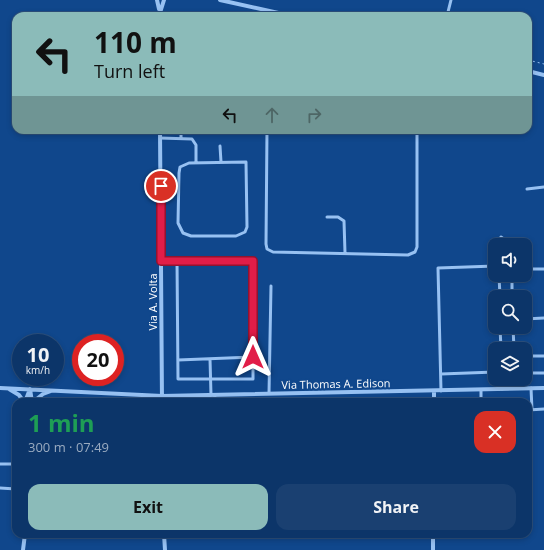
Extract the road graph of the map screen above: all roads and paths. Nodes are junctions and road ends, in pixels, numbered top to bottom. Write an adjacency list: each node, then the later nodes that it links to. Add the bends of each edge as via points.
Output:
1 (157, 0): 5 (street)
2 (164, 0): 6 (street)
3 (220, 0): 7 (street)
4 (451, 0): 8 (lane)
5 (159, 12)
6 (160, 12)
7 (268, 12)
8 (447, 12)
9 (532, 61): 10 (path)
10 (544, 64)
11 (532, 72): 12 (street)
12 (544, 75)
13 (160, 134): 17 (street, Via A. Volta)
14 (181, 134): 18 (lane)
15 (267, 134): 25 (lane, via 267,249 273,252)
16 (417, 134): 25 (lane, via 416,251 408,255)
17 (160, 138): 18 (lane); 27 (street, Via A. Volta)
18 (181, 138): 21 (lane, via 195,142)
19 (220, 146): 20 (lane)
20 (221, 162): 21 (lane); 21 (lane, via 246,162 246,229 238,236 190,236 180,229 179,171 185,164)
21 (196, 163)
22 (544, 187): 23 (lane)
23 (527, 189)
24 (327, 216): 25 (lane, via 338,217 344,221)
25 (345, 254)
26 (177, 260): 27 (lane); 36 (lane, via 253,261); 38 (lane)
27 (161, 261): 56 (street, Via A. Volta)
28 (488, 266): 42 (lane, via 438,268)
29 (532, 269): 30 (lane)
30 (544, 269)
31 (271, 286): 54 (lane)
32 (544, 318): 33 (lane)
33 (532, 319)
34 (532, 356): 35 (lane)
35 (544, 356)
36 (253, 357): 37 (lane); 43 (lane, via 253,379)
37 (210, 359): 38 (lane); 43 (lane)
38 (178, 360): 43 (lane, via 178,380)
39 (488, 372): 42 (lane)
40 (544, 372): 41 (lane)
41 (532, 373)
42 (441, 374): 53 (lane)
43 (211, 379): 55 (lane)
44 (1, 388): 48 (street, Via Thomas A. Edison); 57 (street, via 14,391)
45 (519, 388): 46 (street, Via Thomas A. Edison); 49 (street, Via Thomas A. Edison)
46 (531, 388): 47 (street, Via Thomas A. Edison); 64 (lane)
47 (544, 388)
48 (30, 389): 50 (street, Via Thomas A. Edison); 58 (street); 59 (street)
49 (502, 389): 51 (street, Via Thomas A. Edison)
50 (56, 390): 56 (street, Via Thomas A. Edison); 60 (street)
51 (481, 390): 53 (street, Via Thomas A. Edison); 63 (lane)
52 (434, 391): 53 (street, Via Thomas A. Edison); 54 (street, Via Thomas A. Edison); 62 (street)
53 (441, 391)
54 (269, 393): 55 (street, Via Thomas A. Edison)
55 (213, 395): 56 (street, Via Thomas A. Edison); 61 (lane)
56 (162, 396)
57 (21, 398)
58 (27, 398)
59 (32, 398)
60 (38, 398)
61 (213, 398)
62 (434, 398)
63 (481, 398)
64 (531, 398)
65 (544, 409): 66 (lane)
66 (532, 410)
67 (0, 464): 68 (lane)
68 (12, 464)
69 (0, 488): 70 (lane)
70 (12, 489)
71 (24, 538): 74 (street)
72 (164, 538): 75 (street)
73 (433, 538): 76 (street)
74 (23, 550)
75 (164, 550)
76 (433, 550)

